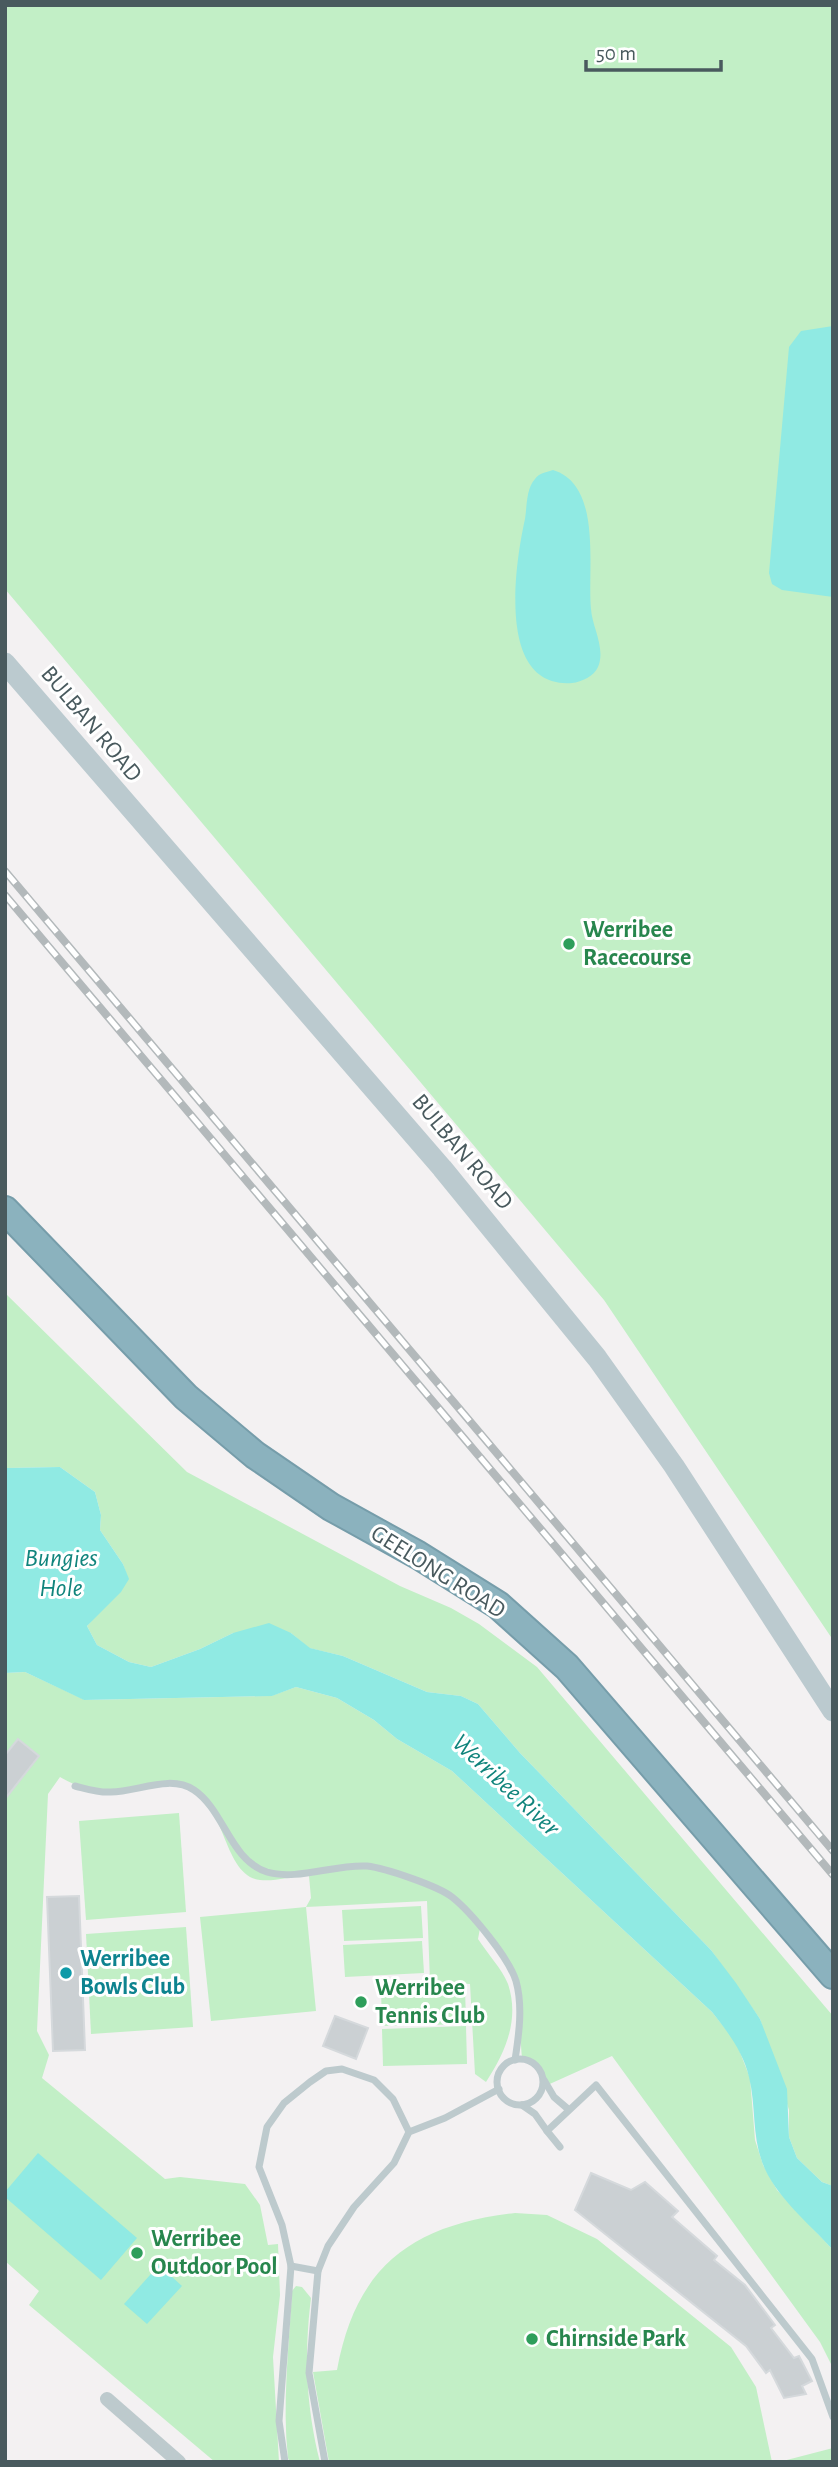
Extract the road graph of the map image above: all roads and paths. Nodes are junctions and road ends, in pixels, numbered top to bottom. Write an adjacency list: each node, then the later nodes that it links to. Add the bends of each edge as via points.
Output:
1 (5, 663): 3 (street, BULBAN ROAD, via 550,1298 674,1466)
2 (5, 1210): 5 (highway, GEELONG ROAD, via 186,1397 255,1455 331,1507 498,1605 567,1667)
3 (833, 1711)
4 (75, 1786): 6 (lane, via 111,1792 180,1784 205,1800 249,1861 265,1871 293,1875 345,1866 380,1868 450,1895 507,1962 516,1980 521,2014)
5 (833, 1975)
6 (514, 2060): 7 (lane, via 537,2065); 8 (lane, via 499,2075)
7 (543, 2079): 9 (lane, via 536,2100); 10 (lane)
8 (499, 2090): 9 (lane, via 508,2101); 12 (lane, via 446,2119)
9 (522, 2105): 11 (lane)
10 (568, 2109): 11 (lane); 17 (lane, via 596,2085 811,2359)
11 (547, 2131): 13 (lane)
12 (409, 2132): 14 (lane, via 393,2099 373,2080 342,2069 326,2071 284,2103 267,2127 259,2167 282,2225); 15 (lane, via 394,2163 354,2207 328,2246)
13 (560, 2147)
14 (291, 2266): 15 (lane); 19 (lane, via 279,2421)
15 (318, 2271): 20 (lane, via 309,2373)
16 (107, 2399): 18 (street)
17 (833, 2417)
18 (179, 2462)
19 (285, 2462)
20 (325, 2462)

